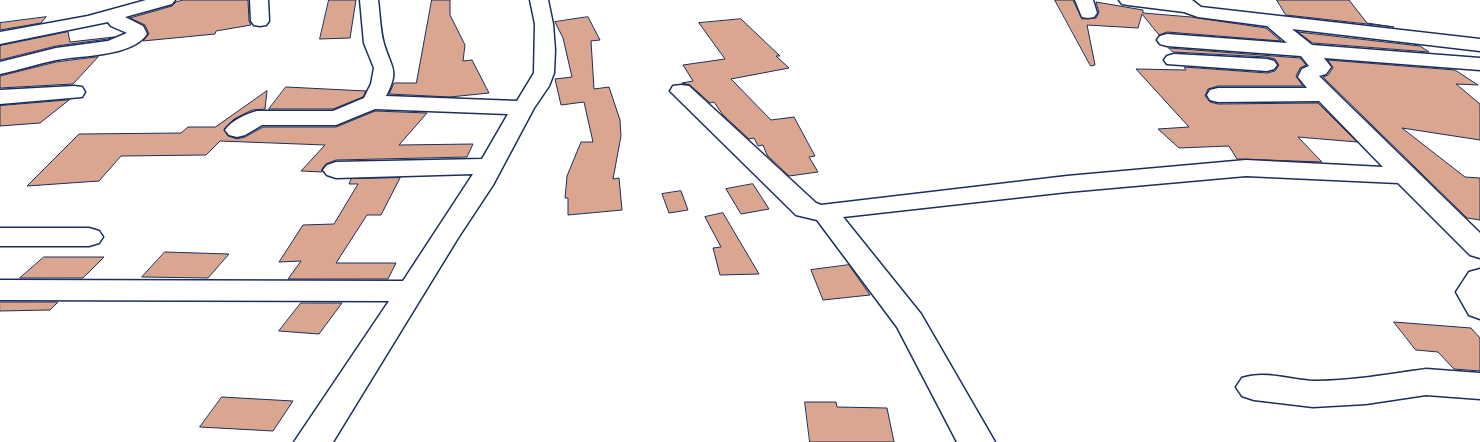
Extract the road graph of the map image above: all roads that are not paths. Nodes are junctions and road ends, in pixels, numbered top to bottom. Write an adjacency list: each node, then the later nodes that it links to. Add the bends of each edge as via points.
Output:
1 (166, 0): 8 (street)
2 (259, 0): 9 (street)
3 (369, 0): 22 (street, via 374,43 384,68 382,84)
4 (539, 0): 23 (street, via 544,24 544,73)
5 (1128, 0): 6 (street)
6 (1186, 4): 7 (street, via 1198,12)
7 (1272, 13): 12 (street); 13 (street)
8 (115, 14): 10 (street); 16 (street, via 117,22 138,34 121,43)
9 (260, 21)
10 (0, 38)
11 (1168, 40): 13 (street)
12 (1480, 44)
13 (1314, 58): 14 (street); 15 (street); 19 (street, via 1319,70 1309,73 1308,77)
14 (1174, 60)
15 (1480, 64)
16 (0, 68)
17 (680, 91): 28 (street, via 806,209)
18 (74, 92): 21 (street)
19 (1326, 94): 20 (street); 27 (street)
20 (1218, 95)
21 (0, 97)
22 (372, 102): 23 (street); 24 (street, via 336,118 257,118)
23 (523, 108): 25 (street)
24 (237, 130)
25 (491, 166): 26 (street); 34 (street)
26 (336, 170)
27 (1406, 176): 28 (street, via 1246,168 1067,184 828,211); 31 (street)
28 (826, 214): 39 (street, via 910,322)
29 (0, 237): 30 (street)
30 (89, 237)
31 (1480, 248)
32 (1480, 279): 35 (street, via 1471,292)
33 (0, 290): 34 (street)
34 (412, 291): 38 (street)
35 (1480, 308)
36 (1480, 386): 37 (street, via 1426,382 1366,391 1314,394)
37 (1254, 387)
38 (313, 442)
39 (976, 442)

